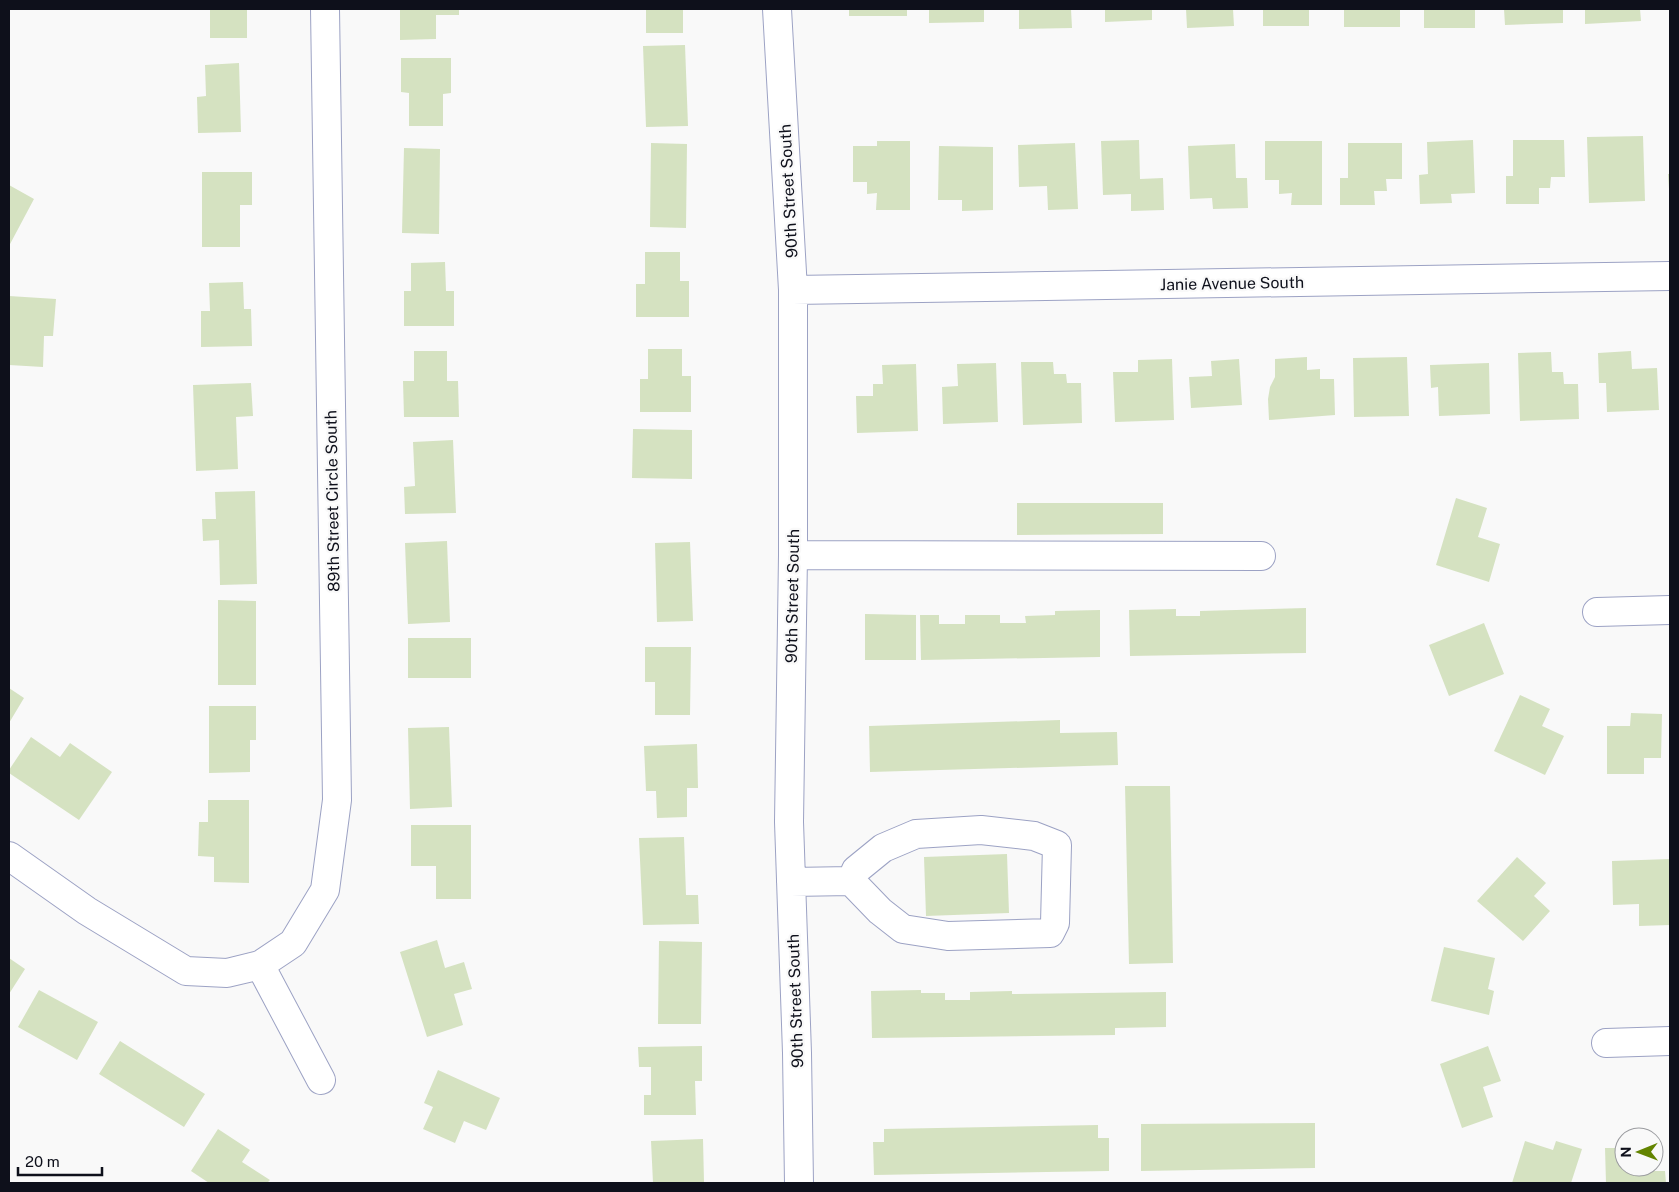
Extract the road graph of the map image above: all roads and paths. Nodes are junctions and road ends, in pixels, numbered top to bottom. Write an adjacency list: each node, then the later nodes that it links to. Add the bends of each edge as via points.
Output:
1 (325, 9): 12 (street, 89th Street Circle South, via 337,800 325,890 293,943)
2 (777, 9): 4 (street, 90th Street South)
3 (1670, 276): 4 (street, Janie Avenue South)
4 (793, 290): 5 (street, 90th Street South)
5 (793, 555): 6 (street); 11 (street, 90th Street South)
6 (1261, 556)
7 (1670, 610): 8 (street)
8 (1598, 612)
9 (9, 856): 12 (street, via 87,911 186,971 227,973)
10 (851, 881): 10 (street, via 856,870 883,848 916,834 981,830 1034,836 1056,846 1055,923 1050,933 948,936 903,929); 11 (street)
11 (791, 882): 16 (street, 90th Street South)
12 (260, 965): 15 (street)
13 (1670, 1041): 14 (street)
14 (1606, 1043)
15 (321, 1080)
16 (798, 1183)

